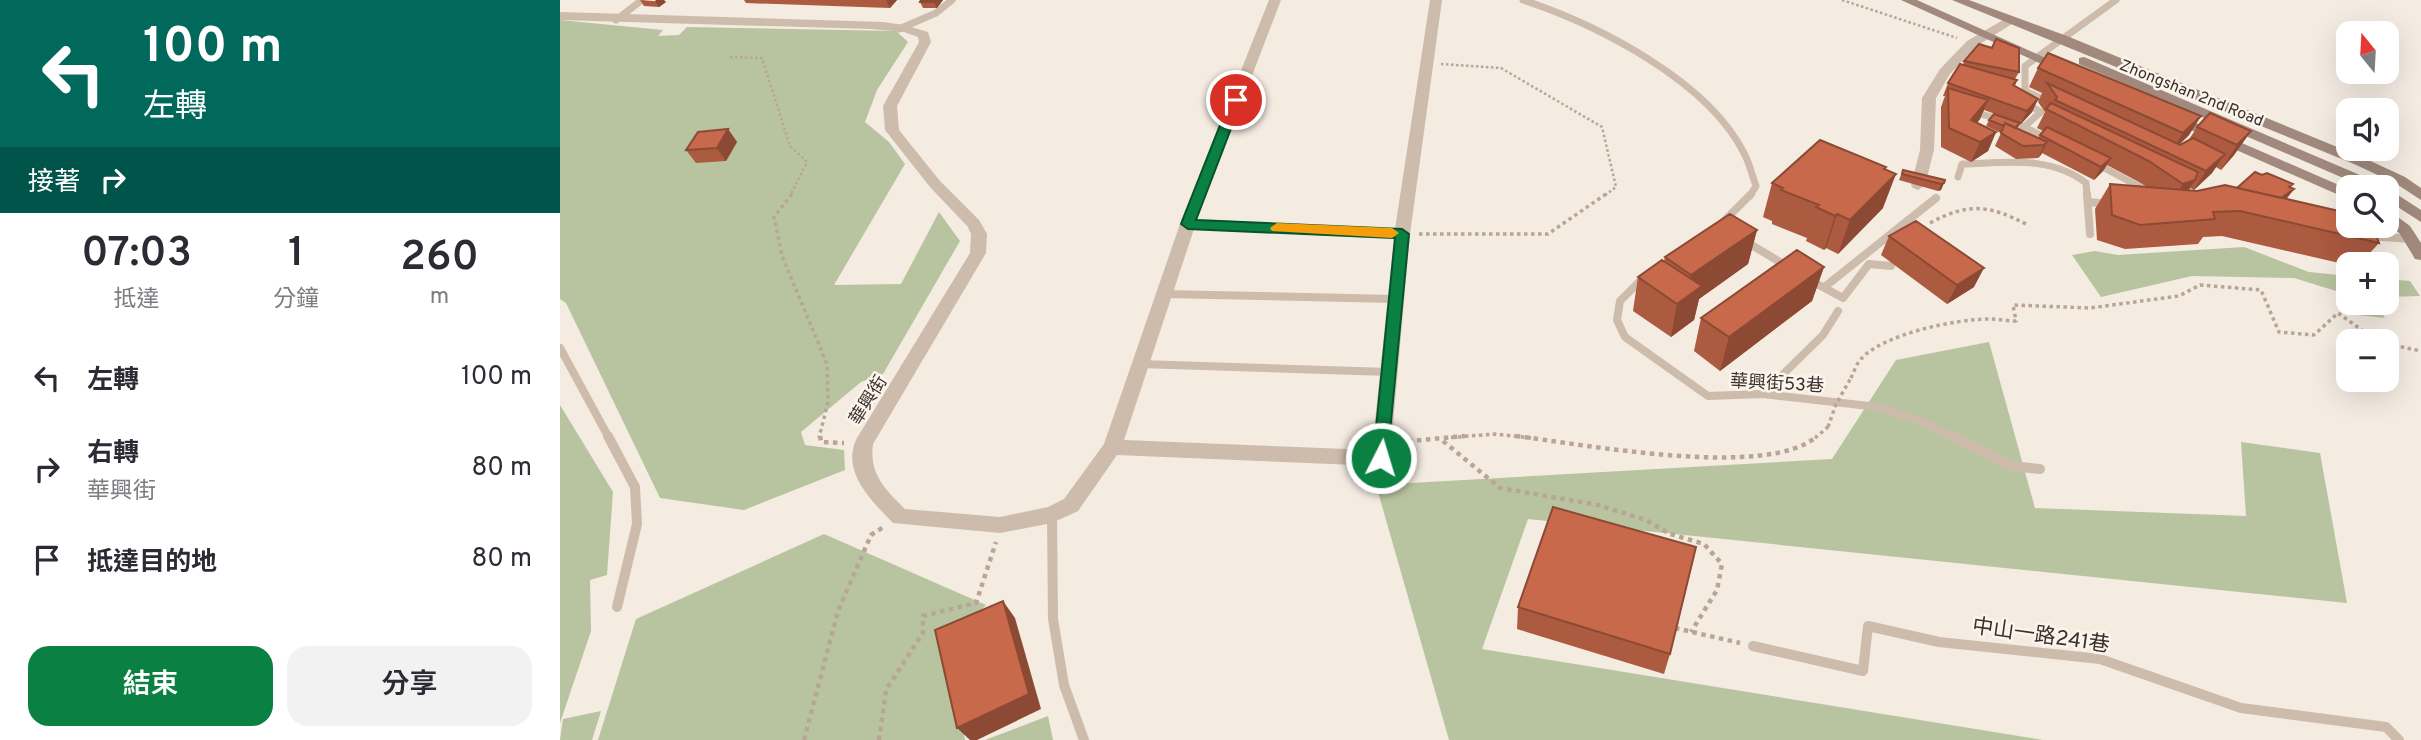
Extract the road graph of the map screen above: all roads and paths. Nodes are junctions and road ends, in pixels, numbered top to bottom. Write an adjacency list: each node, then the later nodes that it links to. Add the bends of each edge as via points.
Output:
1 (642, 0): 12 (lane)
2 (952, 0): 14 (lane, via 936,13)
3 (1275, 0): 40 (street)
4 (1436, 0): 19 (street)
5 (1522, 0): 43 (lane, via 1549,7 1654,63 1711,110 1749,158 1756,186 1720,225)
6 (1842, 0): 15 (path)
7 (1907, 0): 13 (street, Zhongshan 2nd Road)
8 (1933, 0): 13 (street, Zhongshan 2nd Road)
9 (1958, 0): 13 (street, Zhongshan 2nd Road)
10 (2116, 0): 16 (lane)
11 (560, 16): 12 (street, 華興街)
12 (615, 21): 14 (street, 華興街, via 788,21)
13 (1996, 28): 16 (street, Zhongshan 2nd Road); 18 (street, Zhongshan 2nd Road); 30 (street, via 1971,44 1945,72)
14 (899, 29): 64 (street, 華興街, via 924,35 925,42 890,106 892,130 974,224 979,233 978,253)
15 (1936, 31)
16 (2057, 43): 18 (lane); 28 (street, Zhongshan 2nd Road); 33 (street, Zhongshan 2nd Road, via 2359,161)
17 (730, 57): 64 (path, via 762,58 790,146 807,162 796,188 775,217 776,243 828,367 827,422 819,438 829,444)
18 (2037, 57): 20 (street, Zhongshan 2nd Road); 21 (lane, via 2025,66)
19 (1429, 63): 44 (street); 44 (path, via 1501,68 1602,127 1616,187 1548,234)
20 (2074, 74)
21 (2025, 91): 22 (lane); 25 (lane, via 2025,103 2040,112)
22 (2061, 108)
23 (1965, 109): 25 (lane)
24 (2162, 112): 31 (street, Zhongshan 2nd Road)
25 (2024, 127): 26 (lane)
26 (2060, 145)
27 (2085, 158): 32 (lane)
28 (2349, 175)
29 (1958, 177): 36 (lane, via 1962,164 2047,163 2077,173 2086,183)
30 (1918, 185)
31 (2336, 189)
32 (2152, 195)
33 (2421, 195)
34 (1936, 198): 39 (lane)
35 (2399, 201): 38 (street)
36 (2090, 202): 37 (lane); 45 (lane)
37 (2114, 205)
38 (2421, 217)
39 (1910, 220): 41 (path, via 1924,227 1951,211 1986,206); 52 (lane)
40 (1188, 224): 44 (street); 53 (street)
41 (2028, 225)
42 (2399, 226): 48 (street)
43 (1730, 232)
44 (1402, 234): 54 (street)
45 (2090, 234)
46 (1741, 238): 52 (lane, via 1817,284)
47 (2398, 238): 48 (lane)
48 (2412, 239): 49 (street)
49 (2421, 255)
50 (1891, 266): 52 (lane, via 1869,264 1843,298)
51 (1653, 268): 62 (lane, 華興街53巷, via 1619,301 1617,320 1625,337 1708,396)
52 (1827, 285)
53 (1164, 294): 54 (lane); 60 (street)
54 (1396, 299): 61 (street)
55 (1838, 311): 62 (lane, via 1823,335)
56 (2361, 329): 63 (path, bridge, via 2339,313 2314,335 2279,332 2261,290 2200,285 2179,296 2090,308 2013,305 2016,321 1964,322 1892,338 1862,357 1828,427 1809,444 1771,456 1694,457 1495,434)
57 (2399, 346): 59 (path)
58 (560, 348): 71 (lane, via 635,487 637,524)
59 (2421, 351)
60 (1140, 364): 61 (lane); 66 (street)
61 (1389, 372): 65 (street)
62 (1763, 394): 67 (lane, 華興街53巷, via 1878,407 1921,421 2011,466)
63 (1441, 439): 65 (path); 73 (path, via 1500,488 1598,505 1704,544 1722,564 1717,590)
64 (864, 443): 69 (street, 華興街, via 862,472)
65 (1382, 443): 66 (street, via 1381,458)
66 (1112, 447): 68 (street, via 1070,505)
67 (2040, 469)
68 (1052, 515): 70 (street); 77 (lane, via 1053,619 1064,685)
69 (900, 517): 70 (street); 75 (path, via 871,536 838,611)
70 (1000, 525): 76 (path, via 976,603 923,616 923,633 886,690)
71 (617, 607)
72 (1675, 628): 73 (path)
73 (1691, 632): 74 (path)
74 (1753, 646): 78 (lane, 中山一路241巷, via 1863,671 1868,626 1939,642 2100,659 2241,708 2386,727)
75 (804, 740)
76 (879, 740)
77 (1084, 740)
78 (2399, 740)

